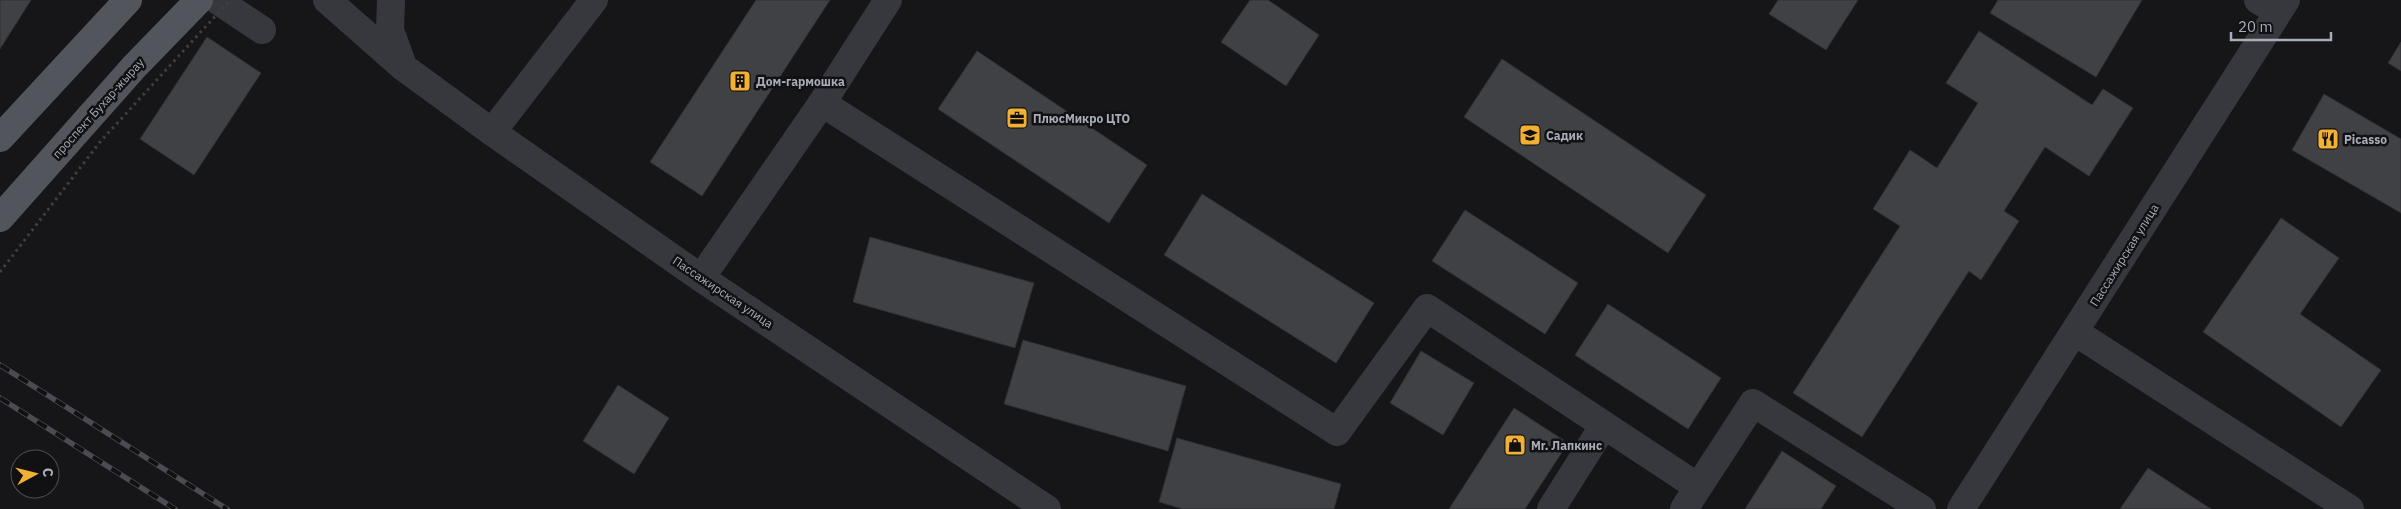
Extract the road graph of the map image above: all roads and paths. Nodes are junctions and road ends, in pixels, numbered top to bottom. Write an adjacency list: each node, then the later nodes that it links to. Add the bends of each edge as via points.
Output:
1 (128, 0): 14 (main road)
2 (199, 0): 15 (main road, проспект Бухар-жырау, via 134,67)
3 (217, 0): 10 (street)
4 (230, 0): 16 (path, bridge, via 100,142)
5 (327, 0): 11 (street, Пассажирская улица)
6 (391, 0): 11 (street, via 390,30)
7 (594, 0): 13 (street)
8 (888, 0): 12 (street)
9 (2274, 4): 18 (street, Пассажирская улица)
10 (262, 30)
11 (403, 68): 13 (street, Пассажирская улица)
12 (822, 103): 17 (street); 19 (street, via 1337,432 1427,308)
13 (492, 132): 17 (street, Пассажирская улица)
14 (0, 138)
15 (0, 218)
16 (0, 272)
17 (701, 278): 21 (street, Пассажирская улица)
18 (2075, 332): 24 (street, Пассажирская улица); 25 (street)
19 (1604, 425): 20 (street); 22 (street)
20 (1691, 498): 23 (street, via 1753,403)
21 (1047, 509)
22 (1551, 509)
23 (1922, 509)
24 (1961, 509)
25 (2350, 509)

